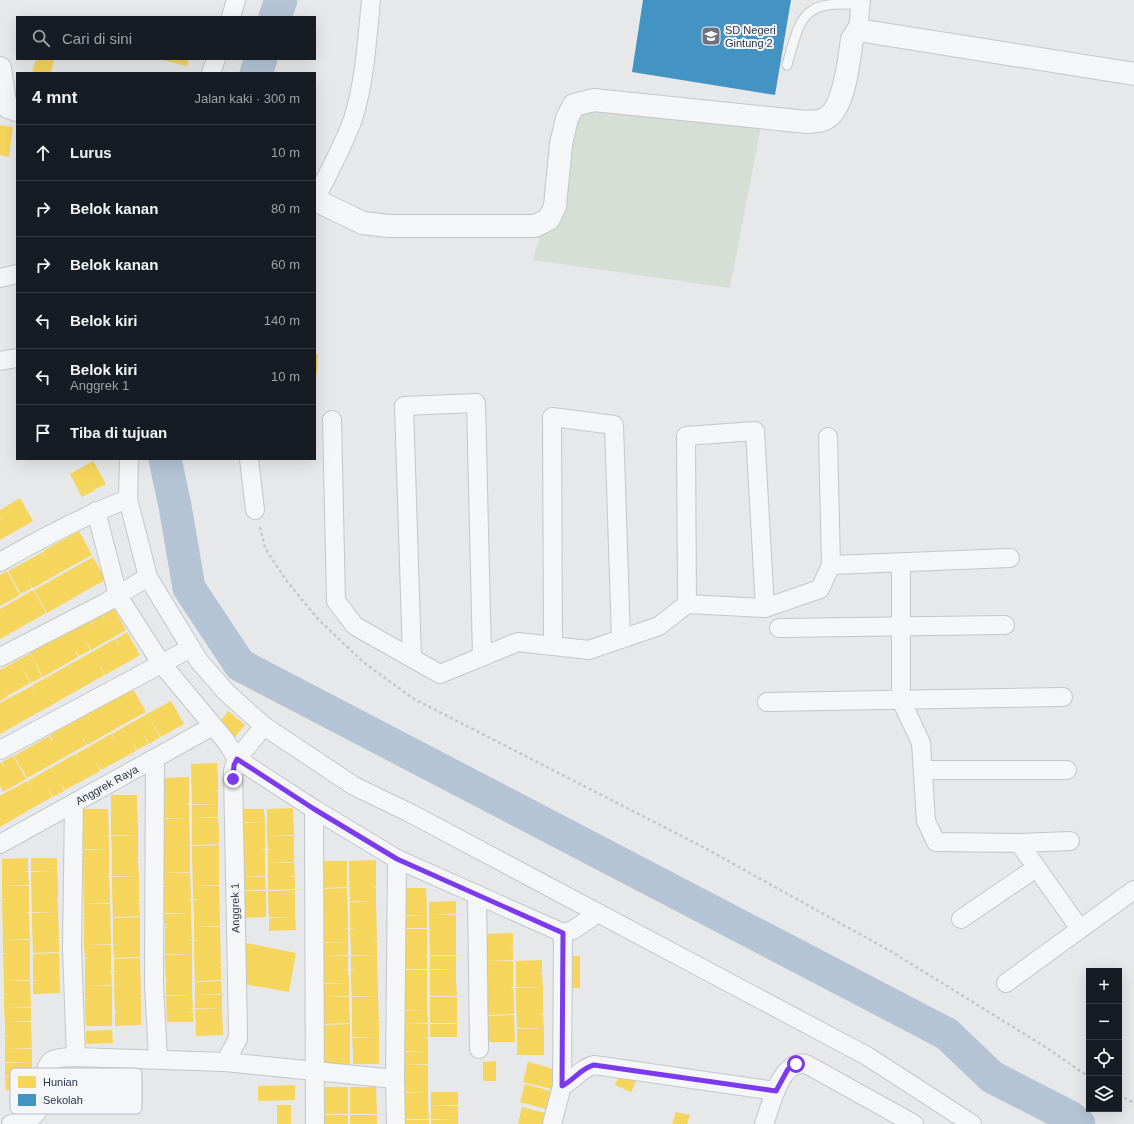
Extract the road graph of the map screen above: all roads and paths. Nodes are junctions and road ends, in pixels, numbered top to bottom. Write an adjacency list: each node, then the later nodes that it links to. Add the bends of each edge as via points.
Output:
1 (236, 0): 4 (street)
2 (371, 0): 12 (street, via 358,102)
3 (861, 2): 5 (street); 7 (lane, via 816,5 809,10 798,26)
4 (230, 16)
5 (858, 30): 9 (street); 13 (street, via 852,39 838,102 829,116 823,120 807,122 594,100 574,105 567,118 561,144 555,206 549,219 535,226 388,226 363,223)
6 (216, 60): 8 (street)
7 (787, 65)
8 (211, 72)
9 (1134, 74)
10 (1, 83): 11 (street, via 6,105)
11 (16, 110)
12 (316, 198)
13 (316, 200)
14 (16, 274): 15 (street)
15 (0, 278)
16 (16, 358): 17 (street)
17 (0, 361)
18 (332, 420): 41 (street, via 336,601 355,626)
19 (828, 437): 28 (street)
20 (129, 460): 22 (street)
21 (249, 460): 23 (street)
22 (128, 499): 24 (street); 29 (street)
23 (255, 510): 73 (path, via 266,548 286,580 317,618 363,662 414,699 703,847 892,952)
24 (96, 511): 26 (street); 30 (street)
25 (1010, 558): 27 (street)
26 (0, 562)
27 (901, 563): 28 (street); 33 (street)
28 (831, 565): 32 (street, via 820,589)
29 (145, 578): 30 (street); 38 (street)
30 (121, 594): 39 (street); 42 (street)
31 (687, 604): 32 (street); 32 (street, via 686,436 755,432); 36 (street, via 659,626)
32 (765, 608)
33 (901, 626): 34 (street); 35 (street); 44 (street)
34 (1005, 626)
35 (779, 628)
36 (621, 639): 37 (street, via 589,650); 37 (street, via 614,425 552,417)
37 (553, 646): 40 (street, via 518,642)
38 (191, 648): 42 (street); 47 (street, via 199,661)
39 (0, 657)
40 (482, 657): 41 (street, via 440,674); 41 (street, via 476,403 404,406)
41 (412, 658)
42 (161, 663): 46 (street); 48 (street)
43 (1064, 697): 44 (street)
44 (902, 700): 45 (street); 51 (street, via 921,743)
45 (767, 702)
46 (213, 726): 49 (street); 50 (street, Anggrek Raya)
47 (261, 730): 49 (street); 62 (street, via 354,786 410,813)
48 (0, 750)
49 (239, 756): 54 (street); 70 (street, Anggrek 1, via 234,765 233,779 238,1039)
50 (155, 759): 53 (street, Anggrek Raya); 69 (street, via 154,985)
51 (922, 770): 52 (street); 56 (street, via 926,821 936,842)
52 (1067, 770)
53 (74, 803): 57 (street, Anggrek Raya); 68 (street, via 72,948)
54 (314, 809): 58 (street); 72 (street)
55 (1070, 841): 56 (street)
56 (1019, 843): 59 (street)
57 (0, 844)
58 (397, 859): 61 (street); 74 (street)
59 (1036, 868): 63 (street); 64 (street)
60 (1134, 890): 64 (street)
61 (477, 894): 65 (street); 67 (street)
62 (593, 916): 65 (street, via 573,930); 86 (street, via 867,1056)
63 (961, 919)
64 (1080, 929): 66 (street)
65 (563, 933): 75 (street)
66 (1006, 982)
67 (479, 1049)
68 (76, 1057): 69 (street); 71 (street, via 58,1058 51,1061)
69 (158, 1058): 70 (street)
70 (225, 1062): 72 (street)
71 (48, 1068)
72 (315, 1072): 74 (street); 81 (street)
73 (1088, 1076)
74 (395, 1079): 82 (street)
75 (562, 1086): 76 (street, via 588,1066 594,1065); 83 (street)
76 (776, 1091): 84 (street); 85 (street, via 788,1069 796,1064 806,1064)
77 (1122, 1097): 78 (path)
78 (1134, 1103)
79 (37, 1114): 80 (street, via 32,1119)
80 (11, 1124)
81 (315, 1124)
82 (396, 1124)
83 (552, 1124)
84 (764, 1124)
85 (914, 1124)
86 (972, 1124)

